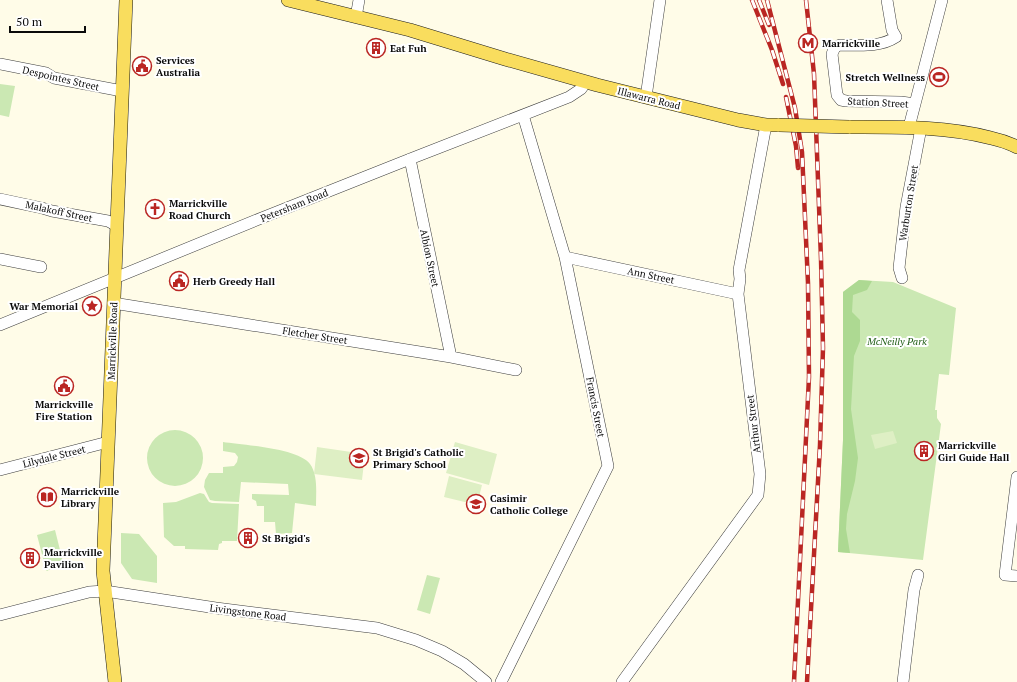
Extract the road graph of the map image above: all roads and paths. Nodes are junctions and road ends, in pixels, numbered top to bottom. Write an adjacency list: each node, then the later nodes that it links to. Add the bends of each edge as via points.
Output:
1 (126, 0): 10 (main road, Marrickville Road)
2 (288, 0): 7 (main road, Illawarra Road)
3 (359, 0): 7 (street)
4 (660, 0): 11 (street)
5 (887, 0): 12 (street, Station Street, via 892,30 896,37 880,45 834,47 832,54 837,95 840,100 846,101)
6 (942, 0): 12 (street, Warburton Street)
7 (356, 17): 9 (main road, Illawarra Road, via 410,30)
8 (0, 64): 10 (street, Despointes Street)
9 (586, 82): 11 (main road, Illawarra Road); 13 (street, Petersham Road, via 578,92 569,97)
10 (122, 92): 19 (main road, Marrickville Road)
11 (646, 97): 14 (main road, Illawarra Road)
12 (915, 104): 15 (street, Warburton Street)
13 (523, 115): 17 (street, Petersham Road); 20 (street, Francis Street)
14 (766, 125): 15 (main road, Illawarra Road, bridge); 25 (street, Arthur Street, via 739,270)
15 (915, 128): 16 (main road, Illawarra Road, via 975,134); 24 (street, Warburton Street, via 899,268)
16 (1017, 147)
17 (410, 159): 23 (street, Petersham Road); 28 (street, Albion Street)
18 (0, 199): 19 (street, Malakoff Street, via 108,221)
19 (117, 226): 23 (main road, Marrickville Road)
20 (565, 257): 25 (street, Ann Street); 39 (street, Francis Street, via 608,466)
21 (0, 259): 22 (street)
22 (41, 267)
23 (115, 278): 26 (main road, Marrickville Road); 27 (street, Petersham Road)
24 (902, 278)
25 (738, 294): 40 (street, Arthur Street, via 760,474 758,495)
26 (114, 303): 28 (street, Fletcher Street); 30 (main road, Marrickville Road)
27 (0, 325)
28 (451, 357): 29 (street, Fletcher Street)
29 (516, 370)
30 (108, 442): 31 (street, Lilydale Street); 35 (main road, Marrickville Road)
31 (0, 470)
32 (1017, 477): 34 (street, via 1005,575)
33 (918, 575): 41 (street)
34 (1017, 576)
35 (105, 591): 36 (street, Livingstone Road, via 89,592); 37 (main road, Marrickville Road); 38 (street, Livingstone Road, via 377,628 442,651 464,664)
36 (0, 615)
37 (115, 682)
38 (486, 682)
39 (501, 682)
40 (622, 682)
41 (903, 682)

